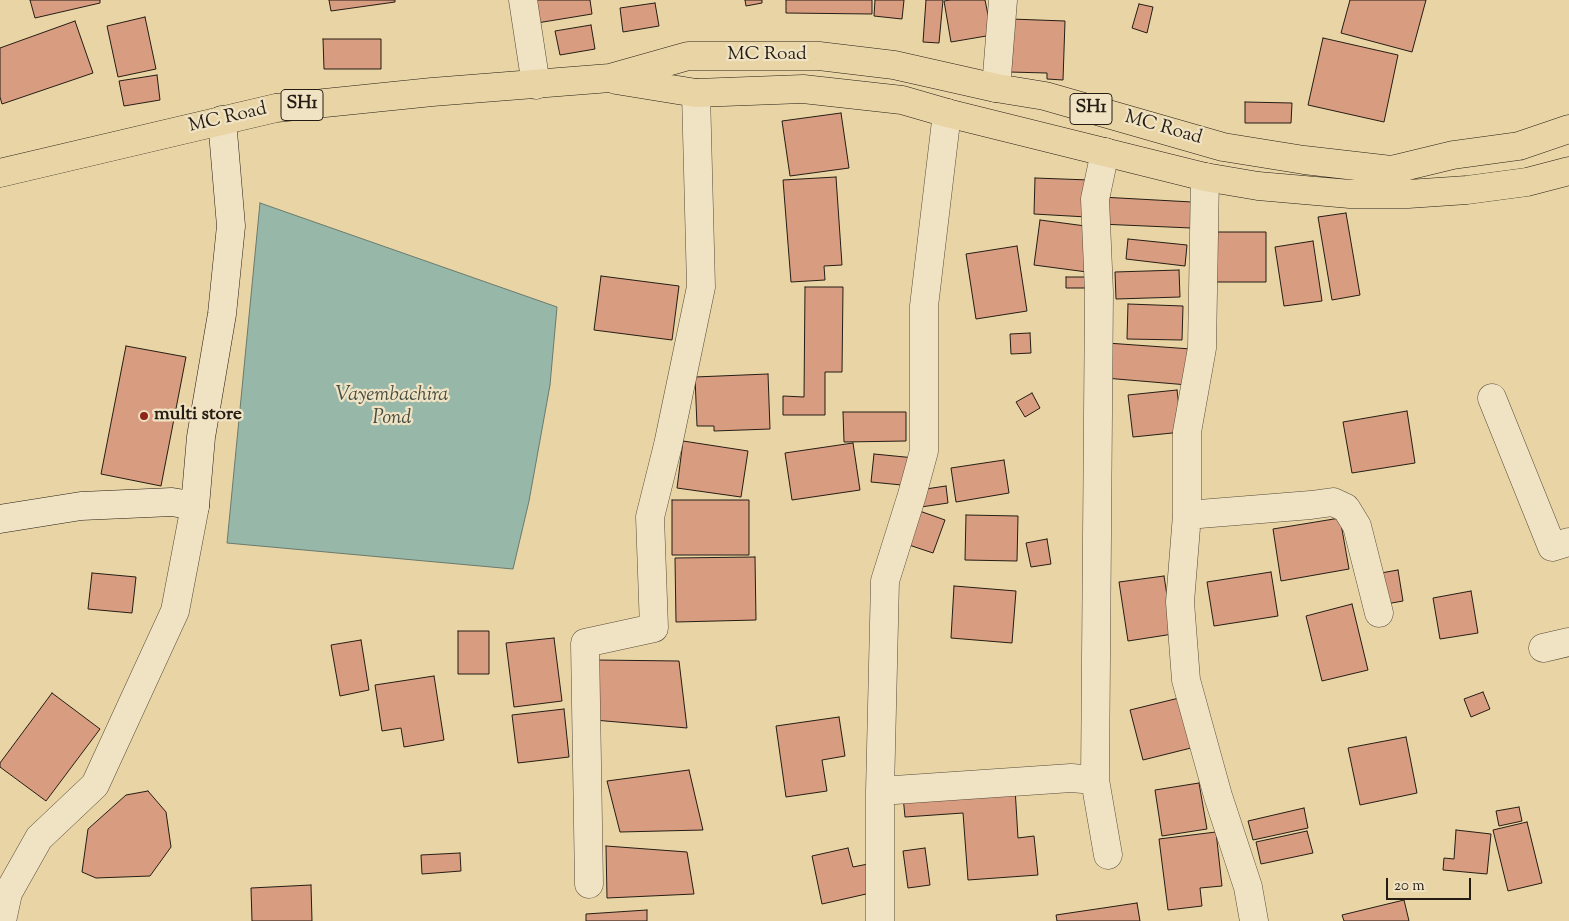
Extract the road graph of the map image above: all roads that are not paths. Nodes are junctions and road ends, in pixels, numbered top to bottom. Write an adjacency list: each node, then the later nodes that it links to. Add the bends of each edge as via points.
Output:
1 (523, 0): 4 (street)
2 (1003, 0): 5 (street)
3 (610, 78): 4 (main road, MC Road / SH1); 5 (main road, MC Road / SH1, via 688,56 819,56 894,64); 6 (main road, MC Road / SH1)
4 (536, 85): 8 (main road, MC Road / SH1, via 276,108)
5 (996, 88): 9 (main road, MC Road / SH1, via 1045,96 1223,147 1391,170 1453,155 1520,146)
6 (696, 93): 7 (main road, MC Road / SH1, via 803,89 902,100); 25 (street, via 701,287 650,517 654,628 585,643)
7 (947, 114): 10 (main road, MC Road / SH1); 23 (street, via 924,306 924,451 884,581)
8 (222, 120): 12 (main road, MC Road / SH1); 15 (street, via 231,226 222,314 201,436)
9 (1569, 129)
10 (1106, 152): 13 (main road, MC Road / SH1); 22 (street, via 1096,199 1099,292)
11 (1569, 171): 13 (main road, MC Road / SH1, via 1527,182 1408,194 1350,194 1249,185)
12 (0, 173)
13 (1205, 177): 16 (street, via 1202,348 1187,432)
14 (1492, 398): 18 (street, via 1552,547)
15 (195, 506): 17 (street, via 172,502 81,506); 26 (street, via 175,612 95,786 39,838 8,892)
16 (1187, 515): 19 (street, via 1333,502 1346,508 1357,526); 28 (street, via 1180,602 1186,680 1218,796 1248,887)
17 (0, 519)
18 (1569, 542)
19 (1379, 613)
20 (1569, 642): 21 (street)
21 (1543, 648)
22 (1095, 780): 23 (street, via 1071,778); 24 (street)
23 (880, 790): 27 (street)
24 (1108, 855)
25 (589, 884)
26 (2, 921)
27 (880, 921)
28 (1254, 921)

